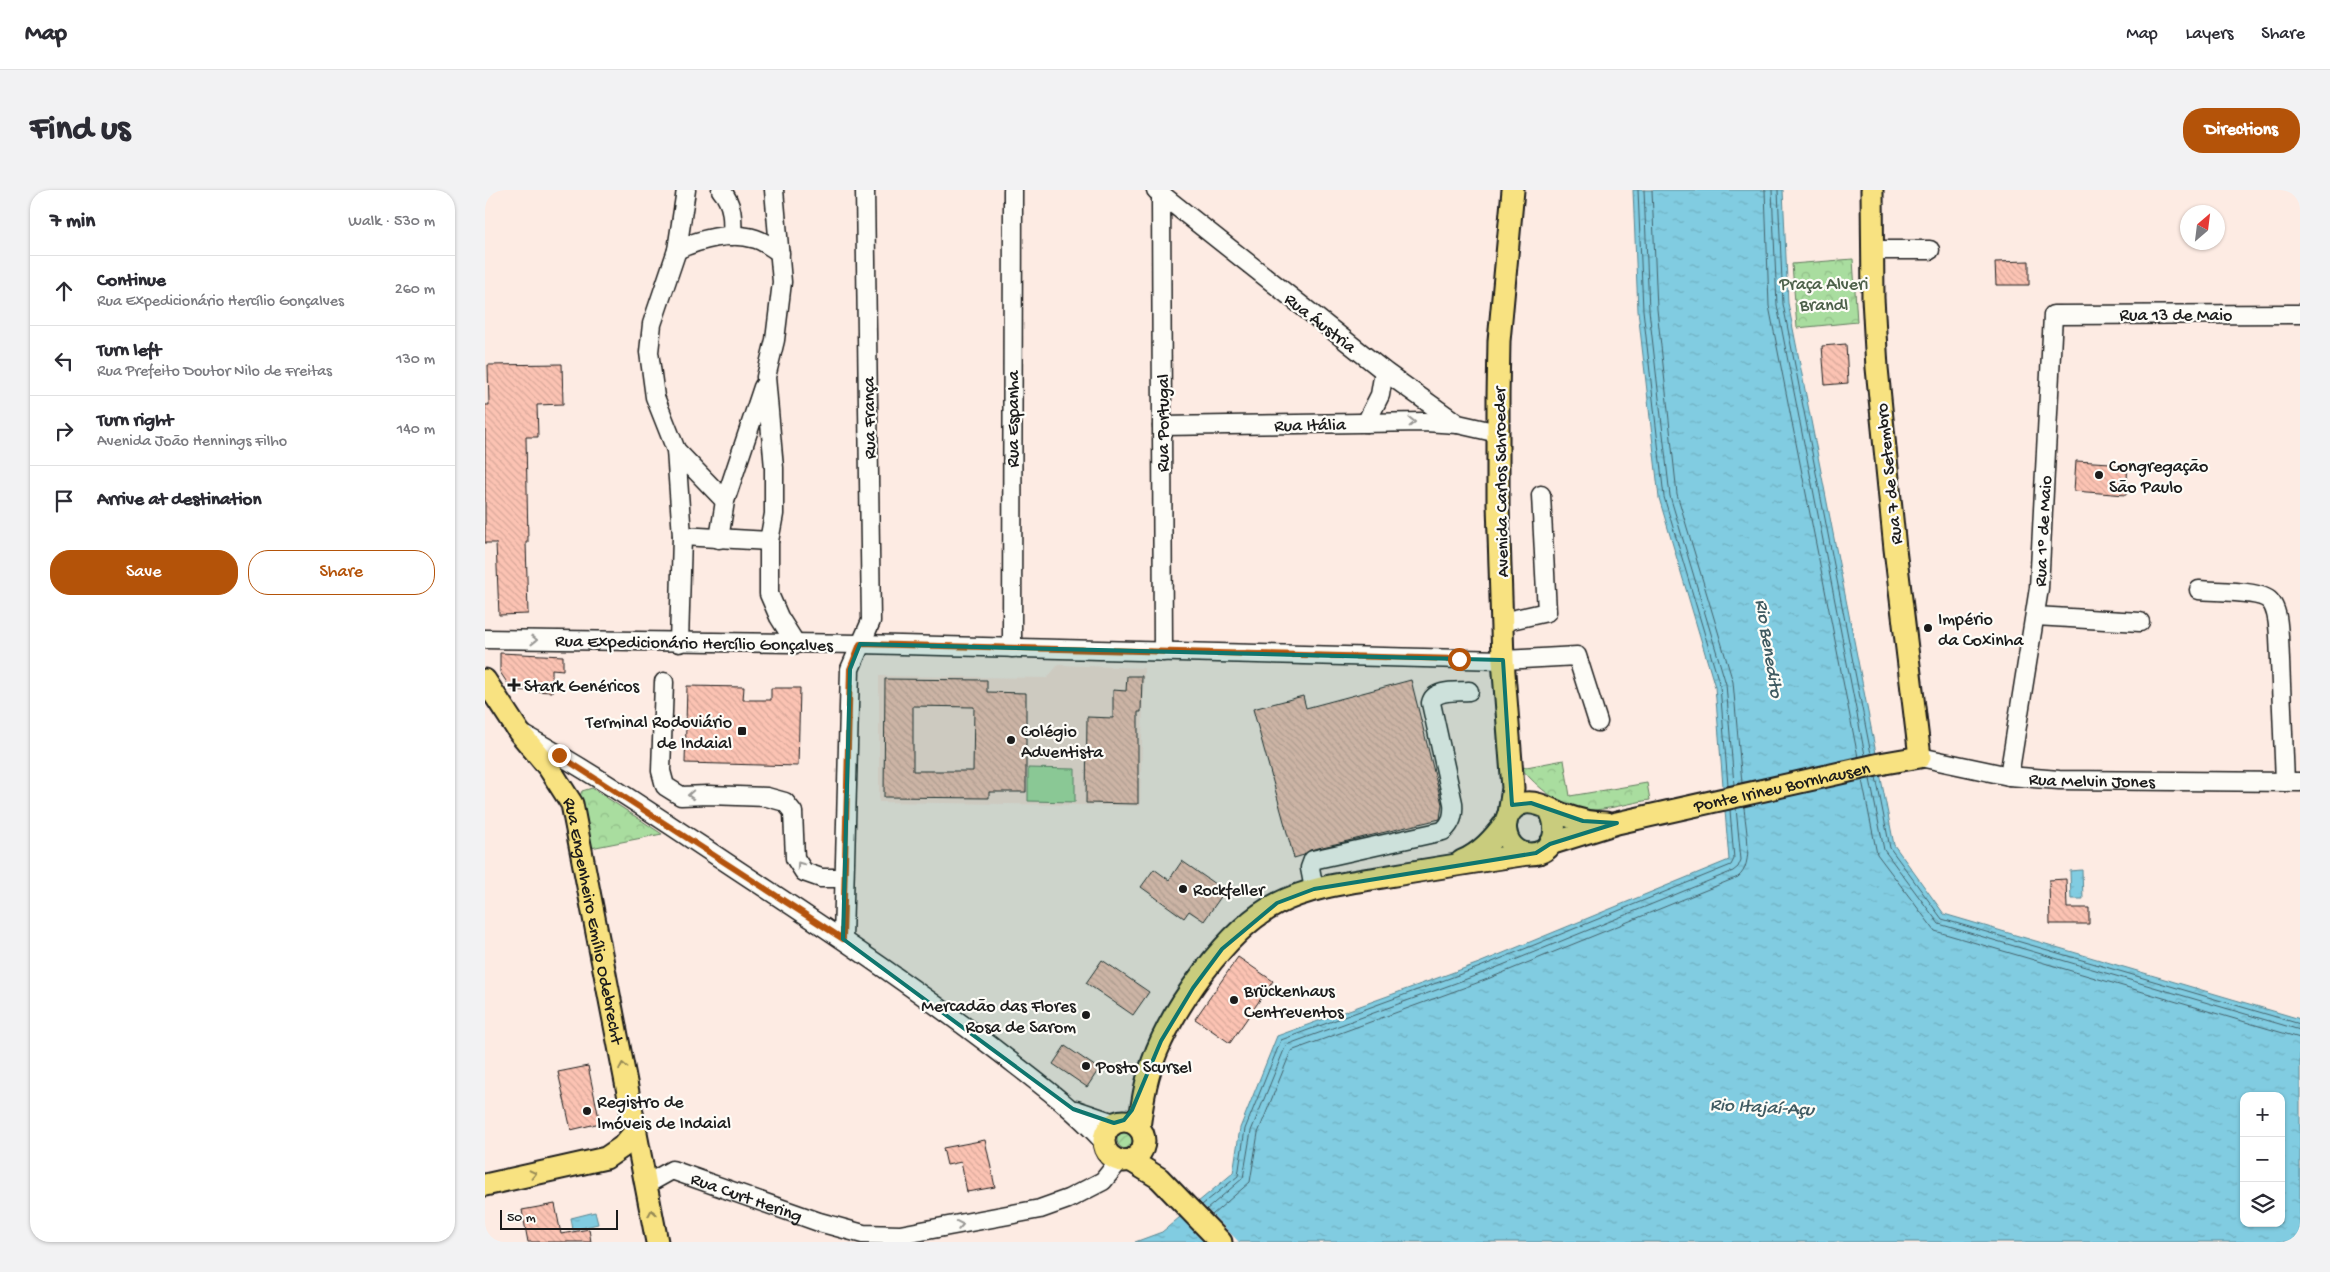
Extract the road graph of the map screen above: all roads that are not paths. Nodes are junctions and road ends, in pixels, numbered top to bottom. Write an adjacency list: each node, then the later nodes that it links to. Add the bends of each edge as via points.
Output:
1 (686, 190): 10 (street)
2 (721, 190): 9 (street, via 733,216)
3 (774, 190): 13 (street)
4 (865, 190): 35 (street, Rua França, via 871,621)
5 (1013, 190): 36 (street, Rua Espanha)
6 (1513, 190): 21 (main road, Avenida Carlos Schroeder, via 1499,342)
7 (1871, 190): 11 (main road, Rua 7 de Setembro)
8 (1159, 192): 16 (street, Rua Áustria); 20 (street, Rua Portugal)
9 (732, 236): 10 (street, via 706,239); 13 (street, via 756,239)
10 (677, 250): 22 (street, via 652,324 649,352 655,397)
11 (1872, 250): 12 (street); 44 (main road, Rua 7 de Setembro, via 1877,359 1888,481)
12 (1930, 250)
13 (780, 253): 17 (street, via 783,282)
14 (2300, 314): 15 (street, Rua 13 de Maio)
15 (2053, 315): 29 (street, Rua 1º de Maio, via 2042,556)
16 (1384, 371): 18 (street, via 1380,395); 19 (street, Rua Áustria)
17 (766, 377): 24 (street); 27 (street, via 774,468 774,514)
18 (1366, 423): 19 (street, Rua Itália, one-way to 19); 20 (street, Rua Itália)
19 (1458, 424): 21 (street, Rua Áustria)
20 (1162, 426): 37 (street, Rua Portugal)
21 (1498, 433): 30 (main road, Avenida Carlos Schroeder)
22 (676, 450): 24 (street); 25 (street)
23 (1541, 494): 30 (street, via 1547,612)
24 (725, 500): 26 (street)
25 (682, 536): 26 (street); 33 (street)
26 (719, 538): 27 (street)
27 (769, 541): 34 (street, via 769,594)
28 (2199, 590): 48 (street, via 2258,595 2270,601 2279,636)
29 (2035, 616): 31 (street); 47 (street, Rua 1º de Maio)
30 (1502, 622): 38 (main road, Avenida Carlos Schroeder)
31 (2140, 622)
32 (485, 639): 33 (street, Rua Expedicionário Hercílio Gonçalves, one-way to 33)
33 (679, 642): 34 (street, Rua Expedicionário Hercílio Gonçalves)
34 (796, 644): 35 (street, Rua Expedicionário Hercílio Gonçalves)
35 (860, 644): 36 (street, Rua Expedicionário Hercílio Gonçalves); 55 (street, Rua França, via 850,669)
36 (1012, 648): 37 (street, Rua Expedicionário Hercílio Gonçalves)
37 (1163, 652): 38 (street, Rua Expedicionário Hercílio Gonçalves)
38 (1503, 660): 42 (street, Rua Expedicionário Hercílio Gonçalves, via 1577,656); 46 (main road, Avenida Carlos Schroeder)
39 (485, 680): 43 (main road, Rua Engenheiro Emílio Odebrecht)
40 (664, 682): 55 (street, one-way to 40, via 821,878 803,872 795,858 793,812 785,802 767,797 681,796 665,786 661,771)
41 (1469, 691): 56 (street, via 1437,694 1431,703 1453,803 1450,825 1443,831 1313,860 1310,868)
42 (1598, 722)
43 (519, 732): 57 (street, via 577,766); 58 (main road, Rua Engenheiro Emílio Odebrecht, one-way to 43, via 572,804 549,768)
44 (1920, 757): 45 (main road, Rua Melvin Jones); 47 (street, Rua Melvin Jones)
45 (1885, 763): 51 (main road, Ponte Irineu Bornhausen)
46 (1512, 774): 49 (main road, via 1519,786); 50 (main road, Avenida Carlos Schroeder, via 1512,802)
47 (2009, 776): 48 (street, Rua Melvin Jones, via 2059,780)
48 (2292, 782)
49 (1544, 807): 50 (main road, via 1522,804); 51 (main road, via 1583,820); 52 (main road, via 1556,827)
50 (1507, 818): 53 (main road, via 1507,839 1519,851); 54 (main road, via 1482,849)
51 (1617, 823): 52 (main road)
52 (1550, 844): 53 (main road, via 1544,850)
53 (1528, 854): 54 (main road)
54 (1451, 866): 56 (main road)
55 (844, 878): 57 (street, Rua França)
56 (1314, 889): 59 (main road, via 1263,912 1222,949 1177,1012 1161,1041)
57 (843, 939): 59 (street, via 1073,1109)
58 (636, 1131): 60 (main road, via 623,1147); 61 (main road, Rua Engenheiro Emílio Odebrecht)
59 (1125, 1140): 61 (street, Rua Curt Hering, one-way to 59, via 672,1170 819,1222 863,1234 900,1235 1031,1211 1086,1192 1103,1181); 64 (main road)
60 (606, 1158): 61 (main road, via 629,1165); 62 (main road, one-way to 60)
61 (647, 1184): 63 (main road, Rua Engenheiro Emílio Odebrecht, one-way to 61)
62 (485, 1185)
63 (657, 1242)
64 (1221, 1242)

